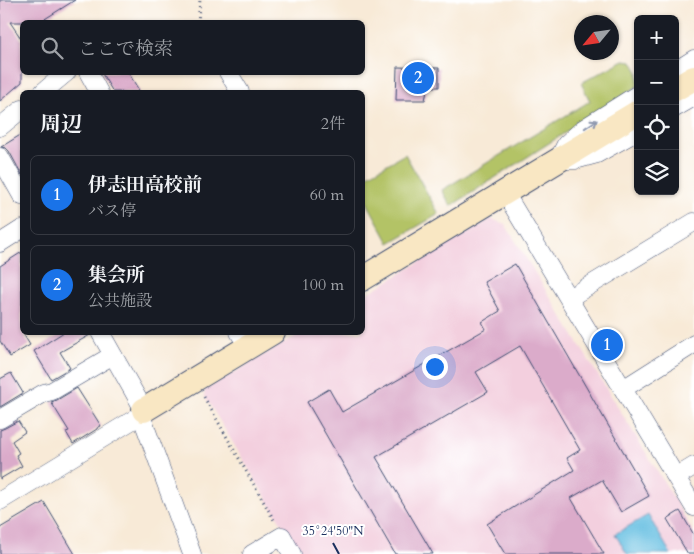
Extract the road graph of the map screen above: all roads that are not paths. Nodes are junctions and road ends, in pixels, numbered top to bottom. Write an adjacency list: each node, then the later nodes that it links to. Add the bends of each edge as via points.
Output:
1 (694, 60): 2 (street)
2 (679, 69)
3 (64, 75): 8 (street)
4 (90, 75): 9 (street)
5 (230, 75): 10 (street)
6 (694, 78): 7 (street)
7 (679, 87)
8 (46, 90)
9 (98, 90)
10 (239, 90)
11 (634, 97): 19 (street, one-way to 11, via 566,144 584,128)
12 (694, 97): 13 (street)
13 (679, 106)
14 (20, 111): 16 (street)
15 (634, 114): 19 (street)
16 (0, 127)
17 (634, 133): 19 (street, via 597,154 575,160)
18 (0, 158): 20 (street)
19 (558, 160): 21 (street)
20 (20, 193)
21 (505, 193): 25 (street); 26 (street)
22 (694, 222): 26 (street)
23 (20, 230): 24 (street)
24 (0, 243)
25 (365, 277)
26 (569, 298): 32 (street)
27 (102, 335): 31 (street)
28 (262, 335): 29 (street)
29 (244, 340): 33 (street, via 194,380)
30 (694, 344): 32 (street)
31 (113, 355): 33 (street); 34 (street)
32 (623, 389): 36 (street)
33 (143, 412): 37 (street); 39 (street)
34 (0, 419)
35 (694, 466): 36 (street)
36 (676, 477): 38 (street)
37 (0, 501)
38 (694, 506)
39 (192, 554)
40 (252, 554): 41 (street, via 282,536)
41 (292, 554)

